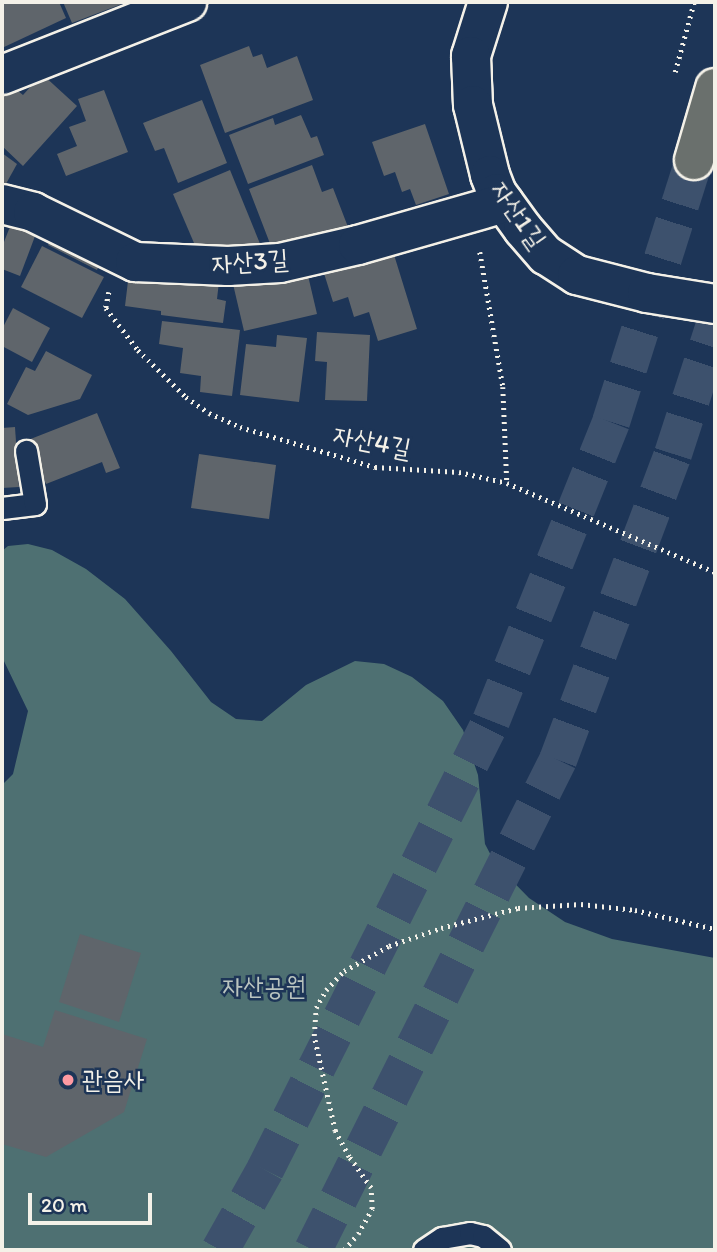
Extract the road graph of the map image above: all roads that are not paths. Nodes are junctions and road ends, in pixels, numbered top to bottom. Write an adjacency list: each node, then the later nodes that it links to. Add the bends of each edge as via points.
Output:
1 (186, 2): 3 (street)
2 (488, 2): 7 (street, 자산1길, via 471,56 473,105 490,175)
3 (2, 75)
4 (715, 88): 5 (main road)
5 (694, 160)
6 (2, 204): 7 (street, 자산3길, via 33,212 122,258 153,265 280,263)
7 (489, 207): 8 (street, 자산1길, via 577,275)
8 (715, 304)
9 (26, 451): 10 (lane, via 35,504)
10 (2, 508)
11 (424, 1250): 12 (lane, via 442,1238 470,1233 483,1236)
12 (500, 1250)

